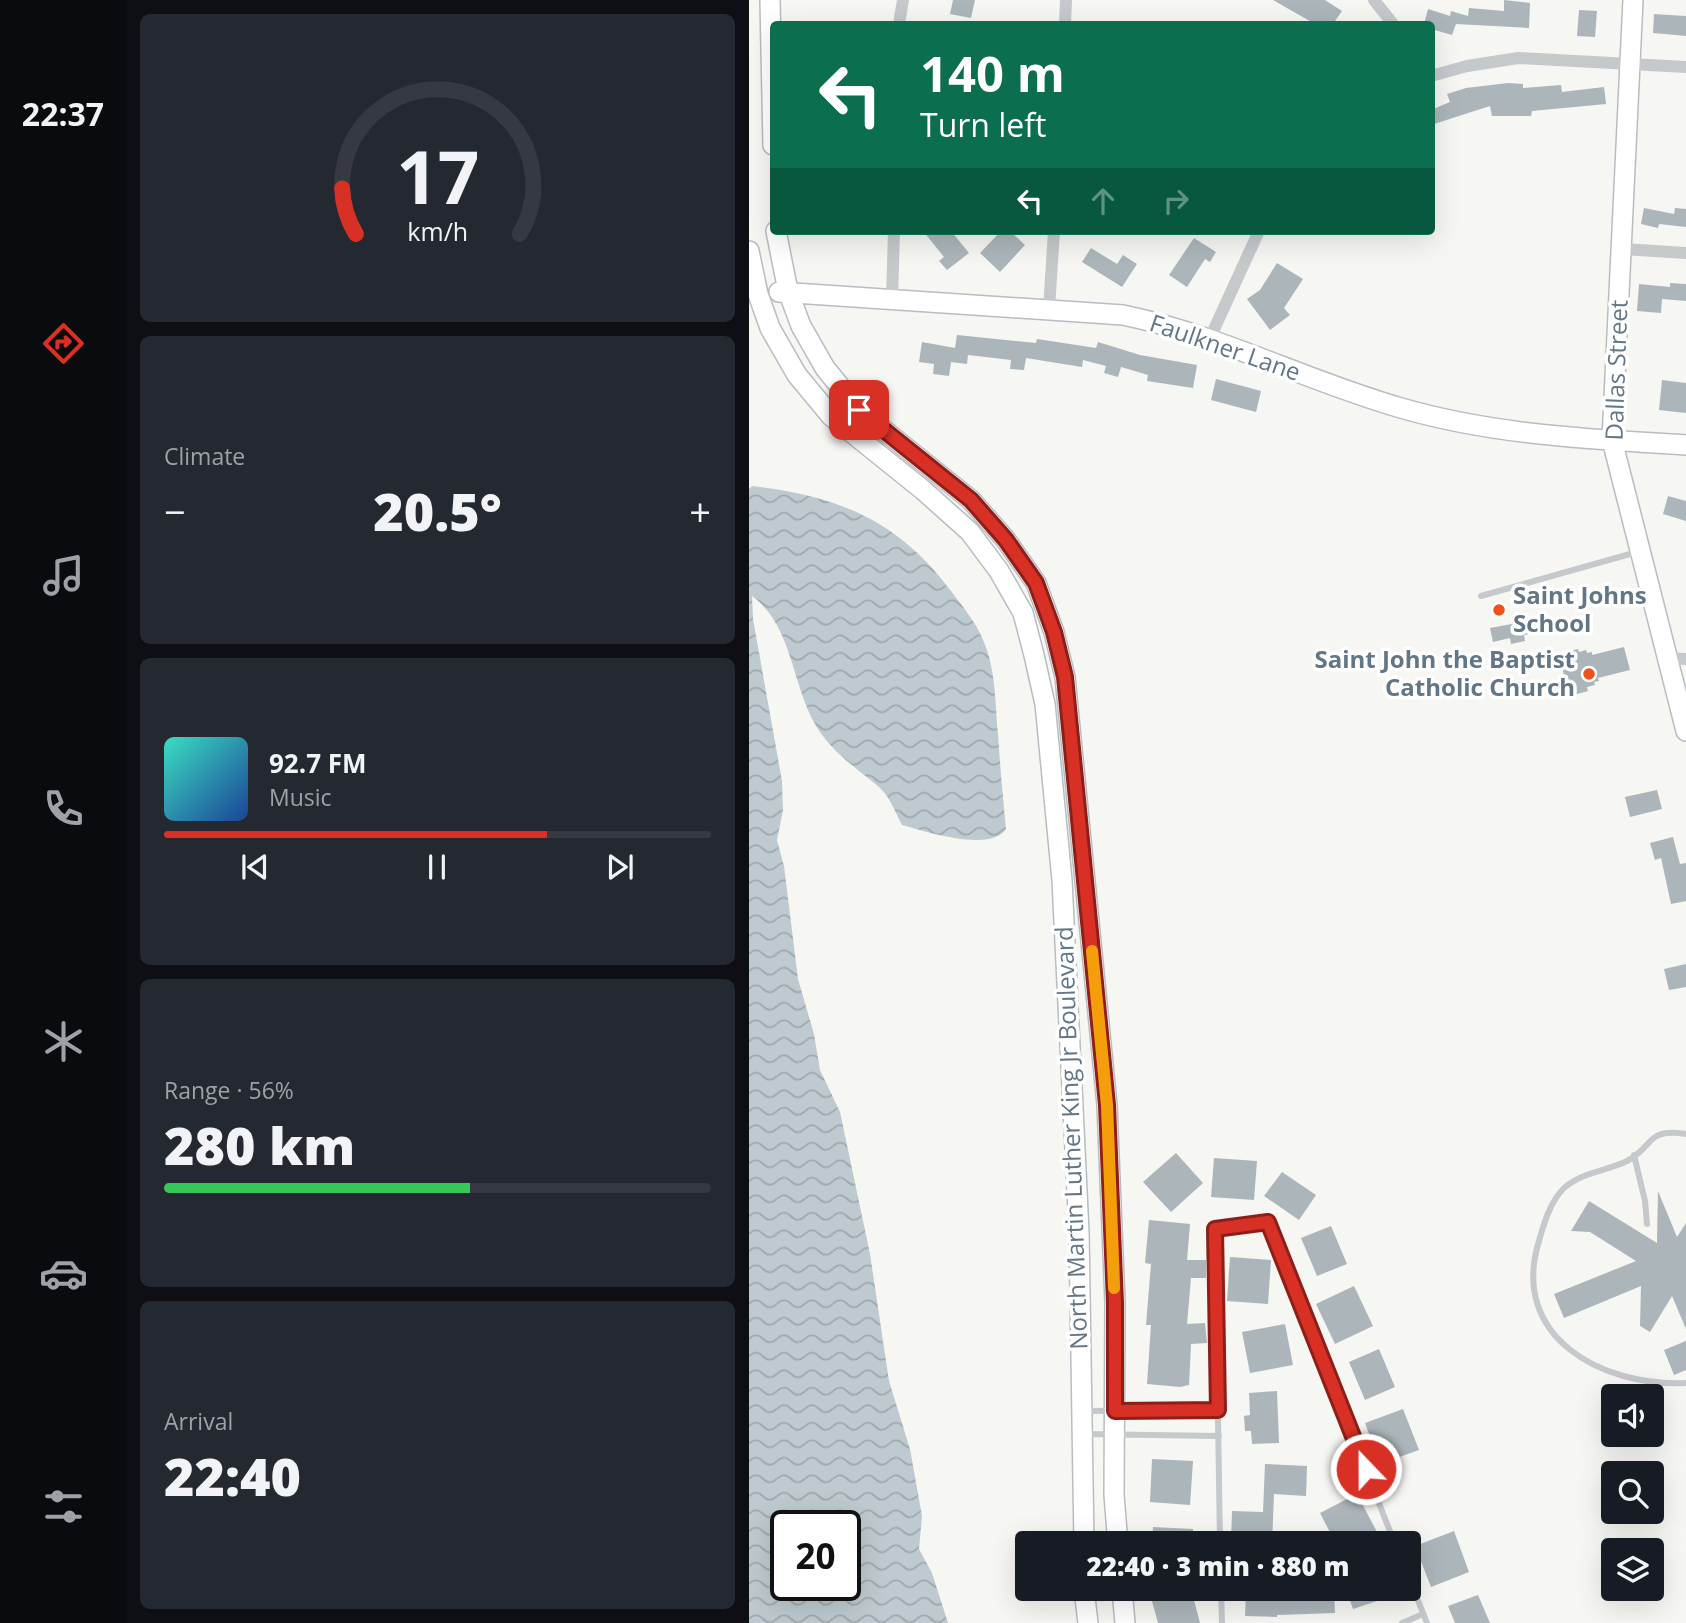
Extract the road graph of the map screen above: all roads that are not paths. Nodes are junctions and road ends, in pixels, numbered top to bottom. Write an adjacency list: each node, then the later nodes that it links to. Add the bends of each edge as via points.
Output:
1 (770, 0): 6 (main road)
2 (903, 0): 7 (street)
3 (1066, 0): 8 (street)
4 (1374, 0): 9 (street)
5 (1633, 0): 10 (main road, Dallas Street)
6 (770, 21)
7 (900, 21)
8 (1065, 21)
9 (1391, 21)
10 (1629, 64): 11 (street); 12 (street, via 1518,58); 17 (main road, Dallas Street)
11 (1686, 66)
12 (1435, 75)
13 (777, 235): 20 (main road, North Martin Luther King Jr Boulevard)
14 (894, 235): 22 (street)
15 (1054, 235): 23 (street)
16 (1257, 235): 24 (street)
17 (1623, 249): 19 (street); 25 (main road, Dallas Street)
18 (749, 251): 21 (main road, North Martin Luther King Jr Boulevard)
19 (1686, 253)
20 (788, 291): 21 (main road, Faulkner Lane); 22 (main road, Faulkner Lane); 37 (main road, North Martin Luther King Jr Boulevard, via 801,327 825,368 859,410 971,500 1006,540 1036,583 1054,632 1065,677 1107,1105)
21 (758, 295): 36 (main road, North Martin Luther King Jr Boulevard, via 770,328 797,375 831,416 970,532 999,570 1023,614 1045,704 1062,880 1079,1232)
22 (892, 299): 23 (main road, Faulkner Lane)
23 (1049, 309): 24 (main road, Faulkner Lane, via 1123,315)
24 (1210, 338): 25 (main road, Faulkner Lane, via 1333,388 1403,409 1510,431)
25 (1612, 440): 26 (main road, Faulkner Lane); 27 (main road, Dallas Street)
26 (1686, 445)
27 (1639, 551): 28 (lane); 29 (main road, Dallas Street)
28 (1481, 596)
29 (1676, 659): 30 (main road, Dallas Street)
30 (1686, 731)
31 (1686, 1134): 32 (lane, via 1662,1132)
32 (1634, 1155): 33 (lane); 34 (lane, via 1585,1175 1553,1203 1533,1260 1532,1287 1540,1315 1565,1346 1594,1366 1629,1379)
33 (1647, 1224)
34 (1686, 1383)
35 (1218, 1410): 37 (lane); 40 (lane); 44 (lane, via 1215,1229 1268,1222)
36 (1081, 1411): 37 (lane); 38 (main road, North Martin Luther King Jr Boulevard)
37 (1115, 1411): 39 (main road, North Martin Luther King Jr Boulevard)
38 (1082, 1434): 39 (lane); 41 (main road, North Martin Luther King Jr Boulevard)
39 (1115, 1434): 40 (lane); 42 (main road, North Martin Luther King Jr Boulevard)
40 (1219, 1436): 43 (lane)
41 (1084, 1531)
42 (1117, 1531)
43 (1220, 1531)
44 (1390, 1531)
45 (1085, 1601): 50 (main road)
46 (1123, 1601): 51 (main road)
47 (1221, 1601): 52 (lane)
48 (1418, 1601): 49 (lane)
49 (1423, 1614): 53 (lane); 54 (lane)
50 (1088, 1623)
51 (1125, 1623)
52 (1222, 1623)
53 (1402, 1623)
54 (1427, 1623)

